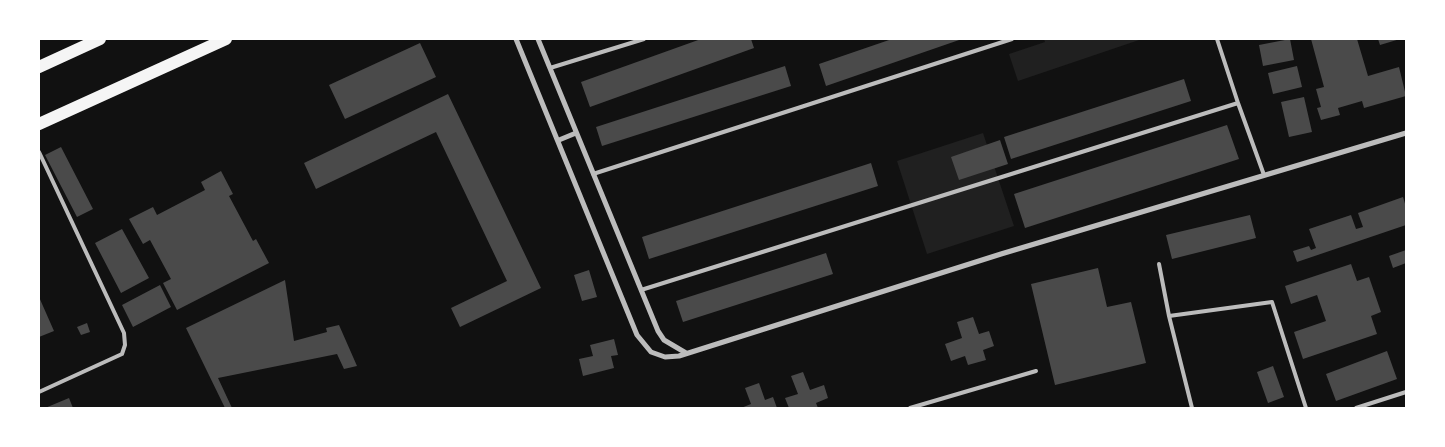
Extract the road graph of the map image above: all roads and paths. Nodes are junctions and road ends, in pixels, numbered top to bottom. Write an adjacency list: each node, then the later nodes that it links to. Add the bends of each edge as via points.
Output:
1 (100, 39): 8 (main road)
2 (226, 39): 11 (main road)
3 (516, 39): 14 (street)
4 (538, 39): 9 (street)
5 (644, 39): 9 (lane)
6 (1012, 39): 16 (lane)
7 (1217, 39): 10 (lane)
8 (39, 67)
9 (550, 68): 12 (street)
10 (1238, 103): 17 (lane); 19 (lane)
11 (39, 124)
12 (576, 133): 14 (street); 16 (street)
13 (1406, 133): 17 (street)
14 (558, 140): 21 (street, via 637,335 651,352 665,357)
15 (39, 152): 23 (lane, via 124,332 126,344 122,354)
16 (592, 174): 19 (street)
17 (1264, 175): 21 (street)
18 (1159, 264): 20 (lane)
19 (641, 290): 21 (street, via 664,340)
20 (1169, 316): 26 (lane); 27 (lane, via 1272,302)
21 (686, 353)
22 (1036, 371): 25 (lane)
23 (39, 392)
24 (1406, 392): 28 (lane)
25 (910, 408)
26 (1192, 408)
27 (1306, 408)
28 (1356, 408)

